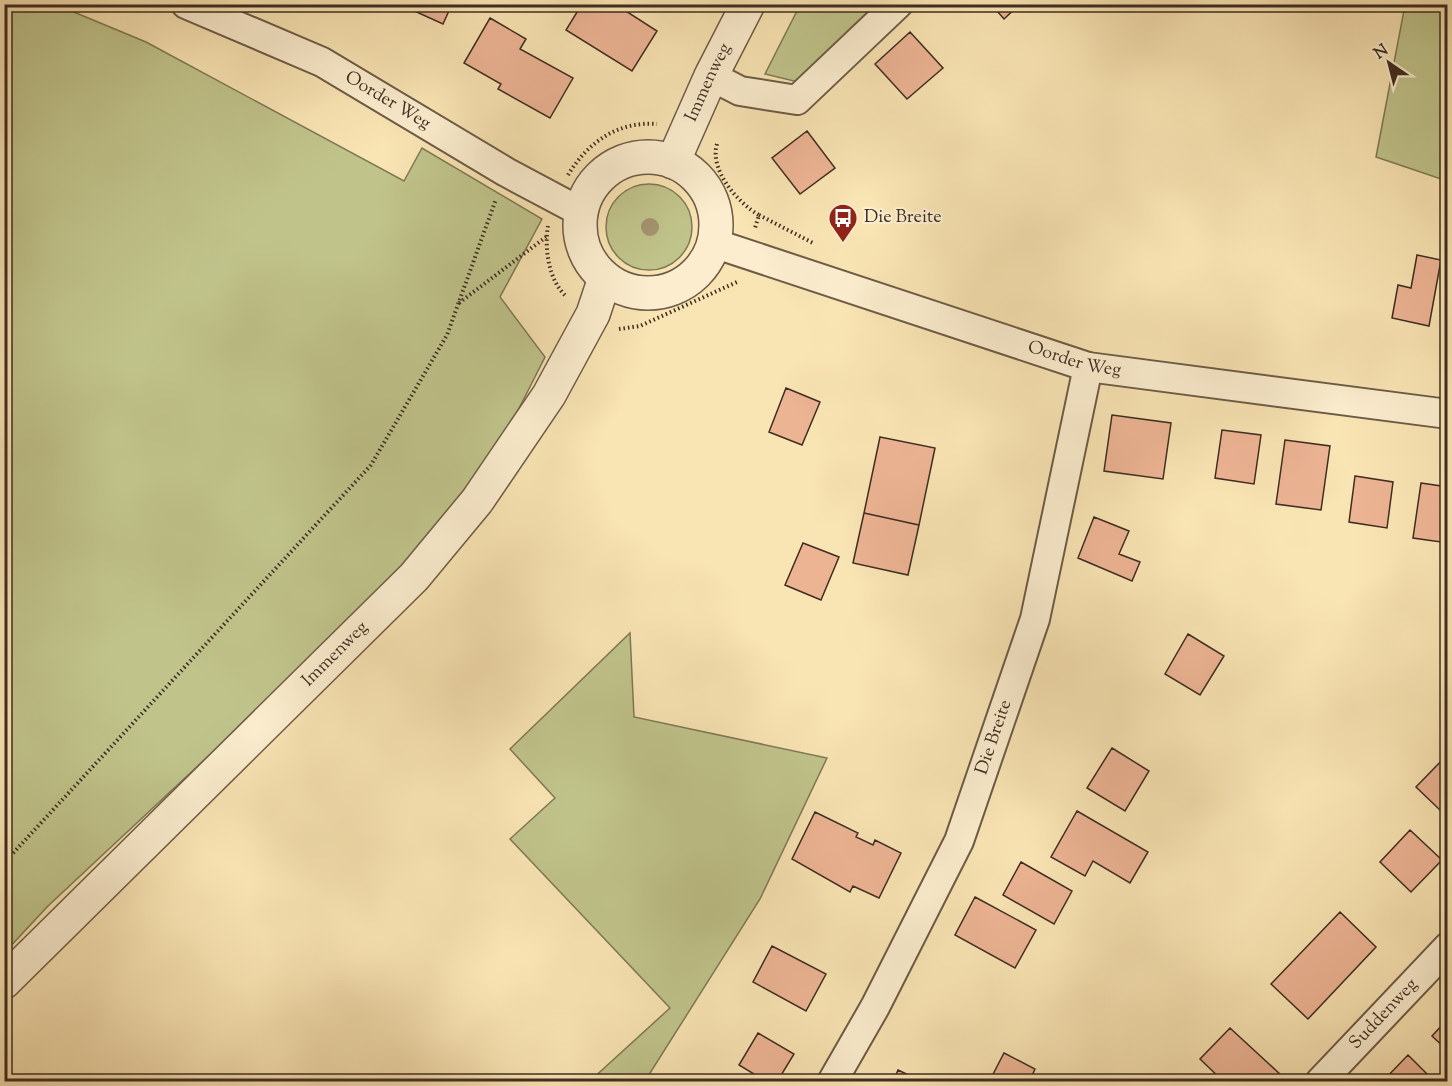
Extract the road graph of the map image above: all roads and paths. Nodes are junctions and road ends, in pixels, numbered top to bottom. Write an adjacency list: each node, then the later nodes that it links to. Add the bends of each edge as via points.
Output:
1 (186, 4): 8 (street, Oorder Weg, via 322,62)
2 (748, 4): 4 (street, Immenweg)
3 (898, 4): 4 (street, via 798,100 740,91)
4 (711, 76): 7 (street, Immenweg)
5 (665, 125): 9 (path, via 639,123 611,130 592,145 571,171)
6 (716, 148): 12 (path, via 717,166 723,176 745,207 759,215)
7 (673, 162): 9 (street, via 644,158 615,165 599,177 588,193); 11 (street, via 690,172 708,195 716,223)
8 (506, 172): 9 (street, Oorder Weg); 14 (path)
9 (568, 205): 10 (path); 13 (street, via 584,249)
10 (546, 236): 14 (path); 15 (path, via 555,283 564,295)
11 (713, 243): 12 (street, Oorder Weg); 13 (street, via 704,263 689,280 669,290 646,294 624,290)
12 (747, 252): 15 (path, via 742,281 640,326 620,330); 16 (street, Oorder Weg)
13 (605, 279): 15 (street, Immenweg)
14 (458, 304): 18 (path, via 447,335 371,465)
15 (593, 314): 20 (street, Immenweg, via 549,394 477,501 414,577)
16 (1088, 367): 17 (street, Oorder Weg); 21 (street, Die Breite, via 1035,619 959,841 875,1007)
17 (1448, 414)
18 (4, 863)
19 (1448, 948): 22 (street, Suddenweg)
20 (4, 982)
21 (832, 1082)
22 (1320, 1082)

